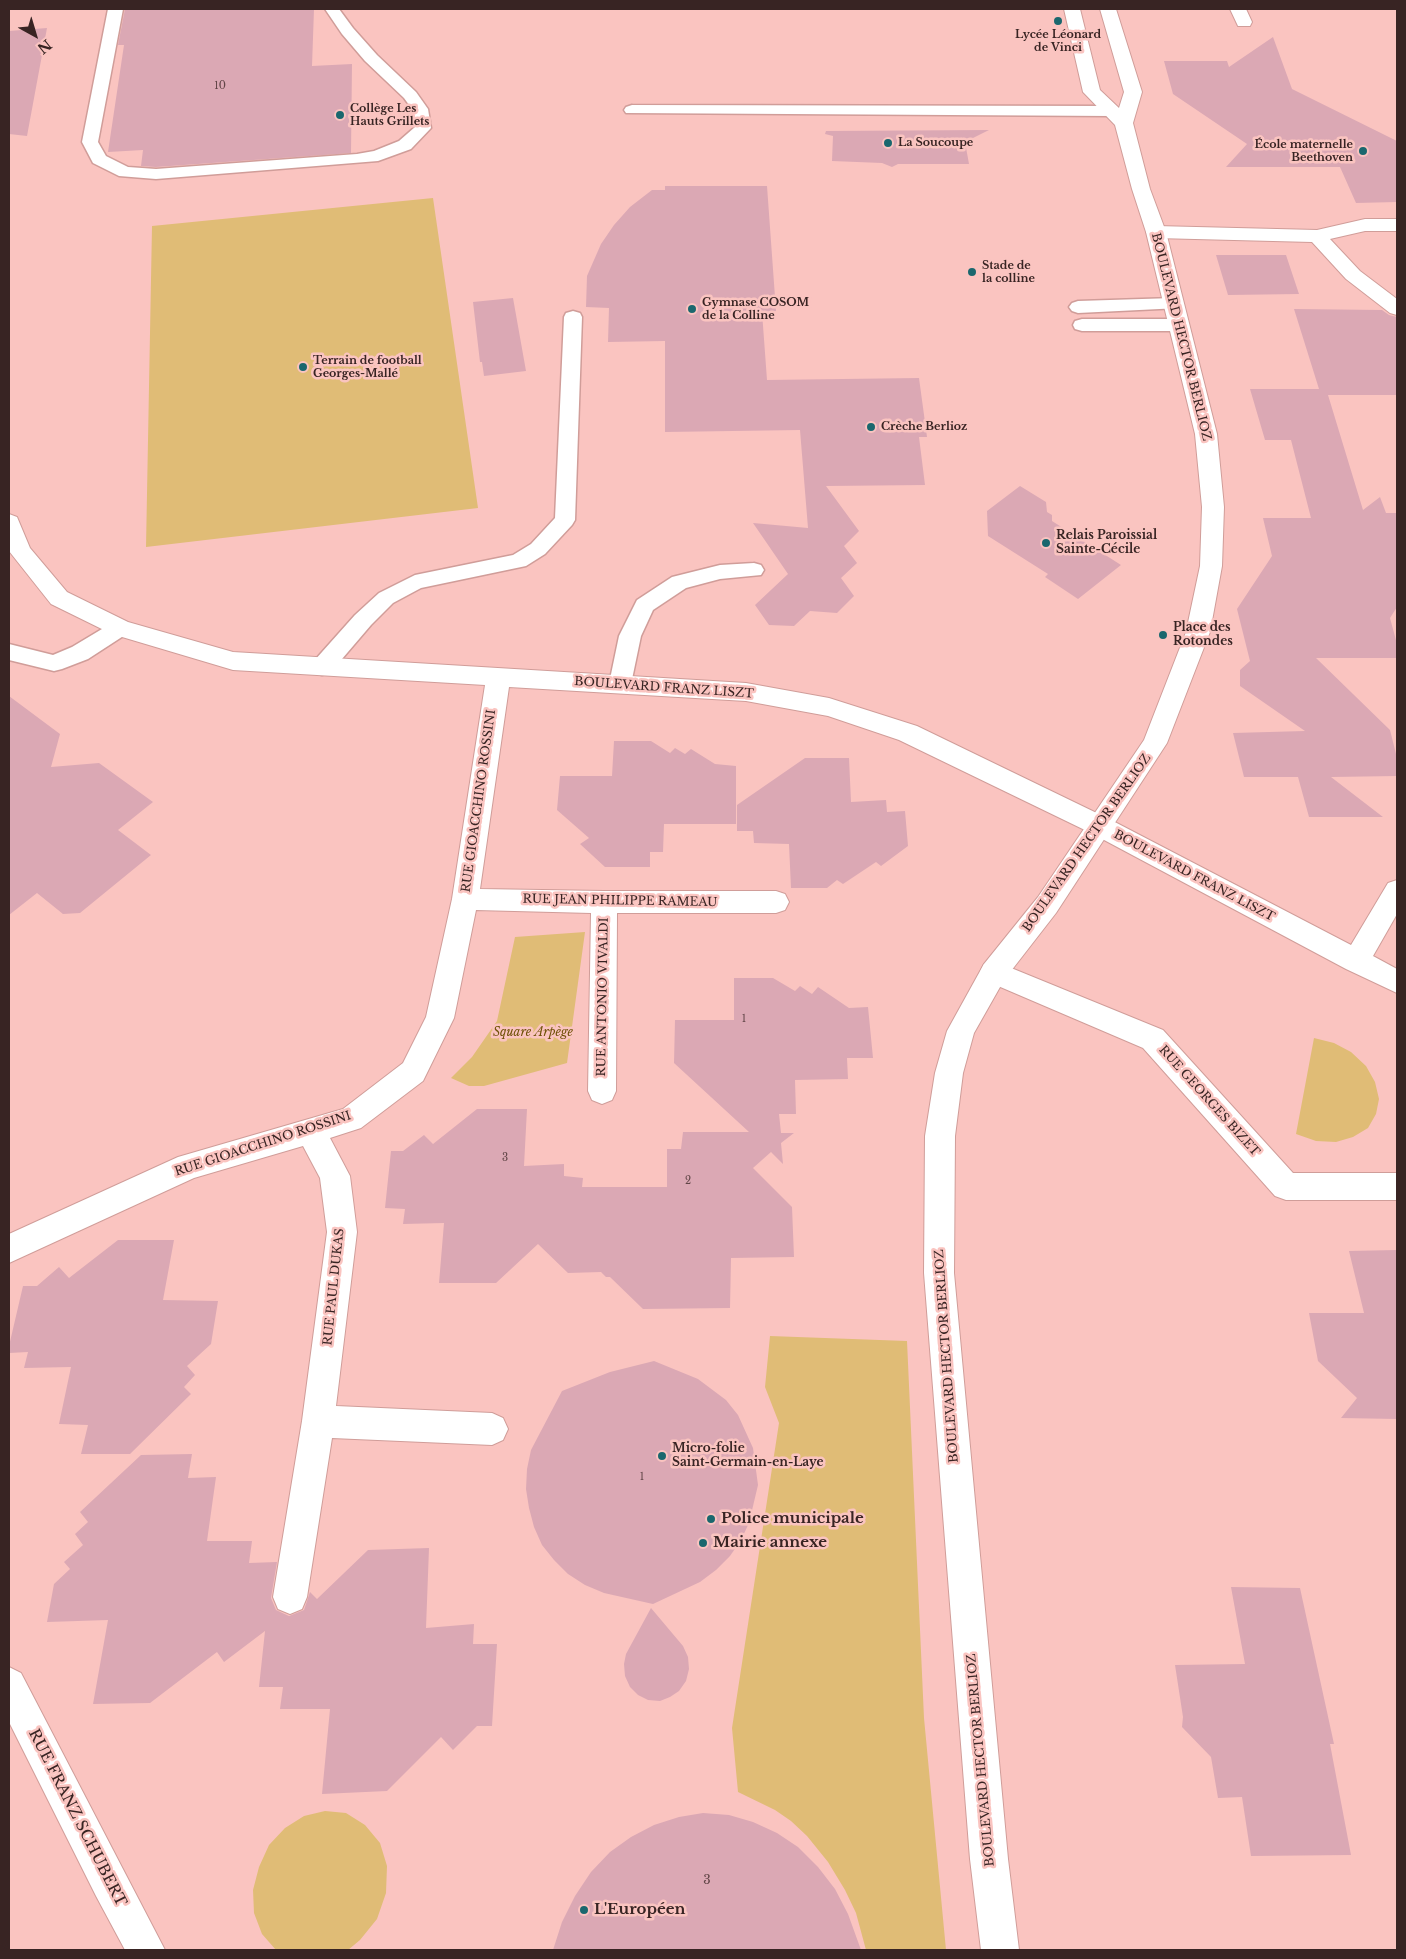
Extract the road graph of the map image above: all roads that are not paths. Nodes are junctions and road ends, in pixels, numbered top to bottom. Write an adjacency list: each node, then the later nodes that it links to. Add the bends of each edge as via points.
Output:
1 (115, 9): 2 (lane, via 90,142 99,159 125,172 156,174 378,156 405,144 423,128 420,109 410,95 371,58)
2 (332, 9)
3 (1072, 9): 6 (street, via 1092,92)
4 (1108, 9): 6 (street, via 1133,92)
5 (632, 110): 6 (lane)
6 (1117, 117): 8 (street, BOULEVARD HECTOR BERLIOZ)
7 (1397, 225): 9 (street, via 1365,225)
8 (1156, 232): 9 (street); 10 (street, BOULEVARD HECTOR BERLIOZ)
9 (1317, 236): 12 (street, via 1353,275)
10 (1174, 304): 11 (lane); 15 (street, BOULEVARD HECTOR BERLIOZ)
11 (1078, 307)
12 (1397, 309)
13 (573, 318): 20 (lane, via 565,520 538,549 519,561 415,582 386,598)
14 (1082, 325): 15 (lane)
15 (1179, 325): 23 (street, BOULEVARD HECTOR BERLIOZ, via 1206,434 1213,508 1211,566 1198,632 1155,744)
16 (9, 522): 18 (street, BOULEVARD FRANZ LISZT, via 20,552 59,598)
17 (754, 570): 22 (lane, via 720,572 679,582 645,605 630,636)
18 (120, 628): 19 (lane, via 80,653 54,664); 20 (street, BOULEVARD FRANZ LISZT, via 233,661)
19 (9, 652)
20 (322, 667): 21 (street, BOULEVARD FRANZ LISZT)
21 (498, 677): 22 (street, BOULEVARD FRANZ LISZT); 25 (street, RUE GIOACCHINO ROSSINI)
22 (620, 684): 23 (street, BOULEVARD FRANZ LISZT, via 746,692 829,707 908,733)
23 (1100, 826): 28 (street, BOULEVARD FRANZ LISZT); 29 (street, BOULEVARD HECTOR BERLIOZ, via 1047,905)
24 (1397, 891): 28 (street)
25 (465, 898): 26 (street, RUE JEAN PHILIPPE RAMEAU); 32 (street, RUE GIOACCHINO ROSSINI, via 440,1018 414,1072 351,1119)
26 (604, 902): 27 (street, RUE JEAN PHILIPPE RAMEAU); 31 (street, RUE ANTONIO VIVALDI)
27 (776, 902)
28 (1356, 961): 30 (street, BOULEVARD FRANZ LISZT)
29 (994, 972): 33 (street, RUE GEORGES BIZET, via 1153,1039 1286,1186); 40 (street, BOULEVARD HECTOR BERLIOZ, via 961,1031 949,1073 940,1136 939,1274)
30 (1397, 982)
31 (602, 1091)
32 (310, 1130): 34 (street, RUE GIOACCHINO ROSSINI, via 188,1166); 35 (street, RUE PAUL DUKAS, via 335,1176 342,1232)
33 (1397, 1187)
34 (9, 1249)
35 (318, 1420): 36 (street); 37 (street, RUE PAUL DUKAS)
36 (492, 1429)
37 (290, 1597)
38 (9, 1685): 39 (street, RUE FRANZ SCHUBERT)
39 (146, 1950)
40 (1000, 1950)

